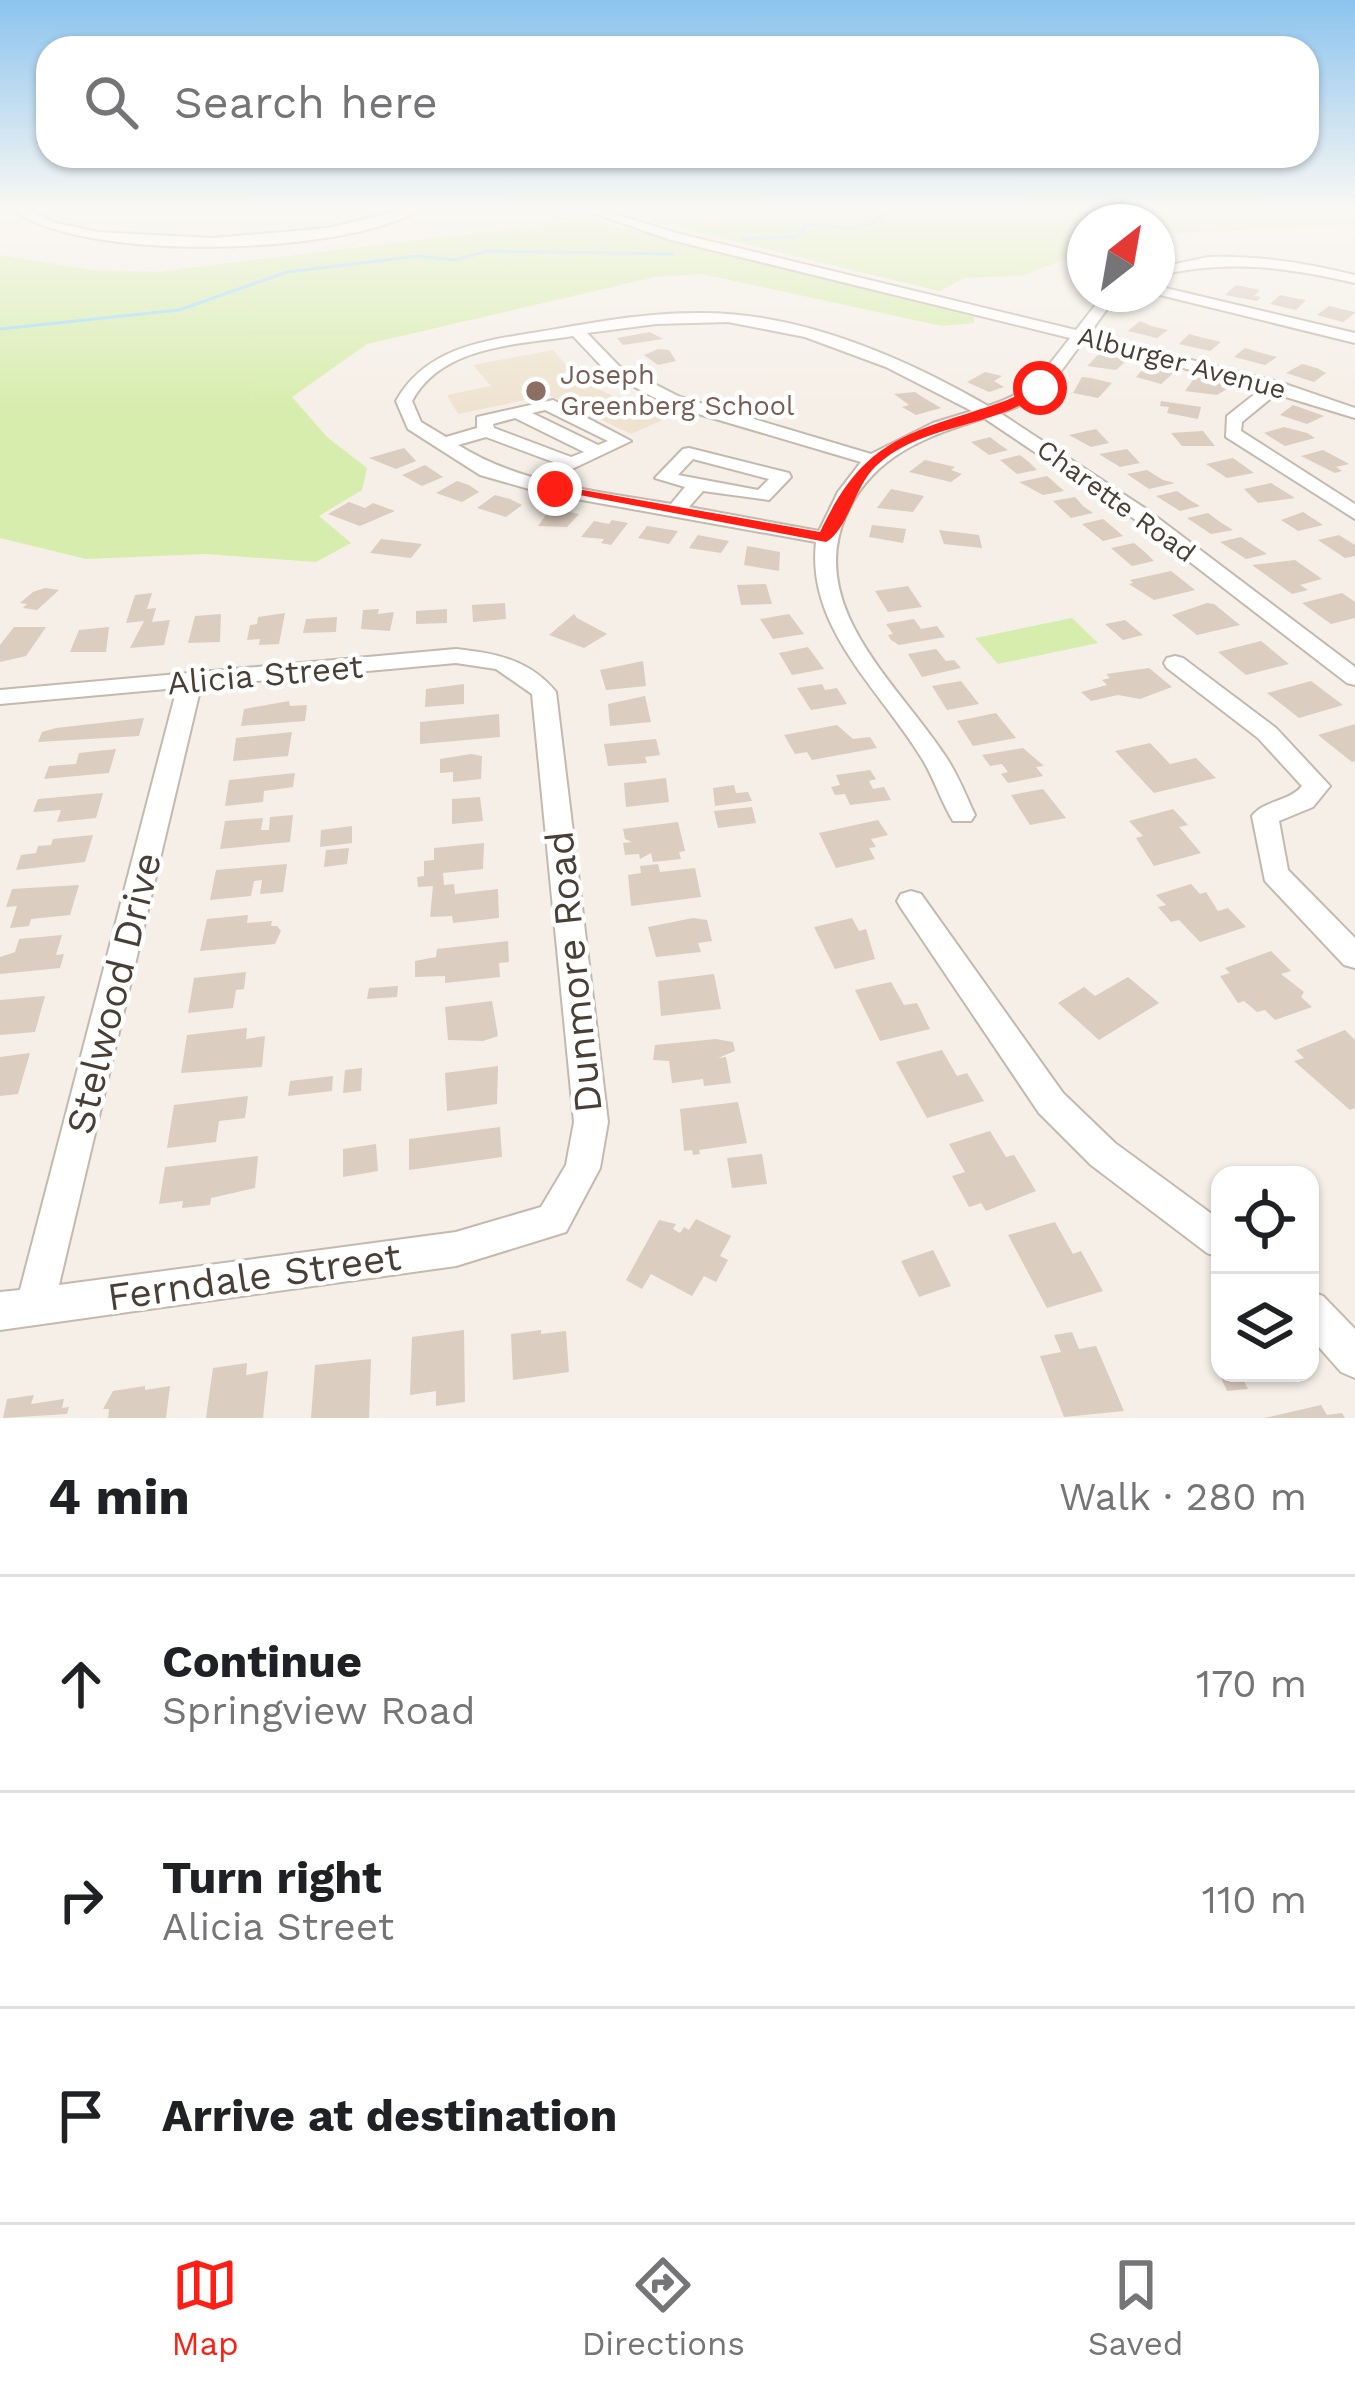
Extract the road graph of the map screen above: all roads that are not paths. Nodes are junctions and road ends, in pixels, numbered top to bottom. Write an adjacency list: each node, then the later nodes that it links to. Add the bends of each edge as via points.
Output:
1 (834, 276): 5 (street, Alburger Avenue)
2 (1175, 294): 6 (street)
3 (1097, 312): 5 (street)
4 (577, 331): 8 (street, Charette Road, via 692,316 766,323 891,365); 11 (street, via 481,346 422,374 404,401 414,425); 12 (street, via 613,369 674,401)
5 (1079, 335): 7 (street, Alburger Avenue); 8 (street, via 1040,388)
6 (1355, 338)
7 (1276, 386): 9 (street, Alburger Avenue); 15 (street, via 1233,420 1232,433)
8 (984, 413): 12 (street); 19 (street, Charette Road, via 1055,453)
9 (1355, 413)
10 (488, 431): 10 (street, via 483,421 547,404 622,441 572,464); 11 (street)
11 (441, 444): 14 (street, via 506,477)
12 (873, 460): 16 (street)
13 (698, 484): 13 (street, via 762,496 782,477 688,453 664,478); 14 (street)
14 (676, 511): 16 (street)
15 (1355, 514)
16 (826, 538): 22 (street, via 823,569 836,612 938,762)
17 (1175, 663): 24 (street, via 1267,733 1317,787 1265,816 1275,874)
18 (527, 673): 20 (street, Alicia Street, via 502,659 456,656); 26 (street, Dunmore Road, via 544,692 591,1122 584,1168 553,1220)
19 (1355, 678)
20 (191, 681): 21 (street, Alicia Street); 27 (street, Stelwood Drive)
21 (0, 697)
22 (962, 815)
23 (911, 901): 25 (street, via 1051,1103 1103,1154)
24 (1355, 956)
25 (1211, 1233)
26 (505, 1234): 27 (street, Ferndale Street, via 455,1249)
27 (18, 1308)
28 (1319, 1320): 29 (street)
29 (1355, 1358)

